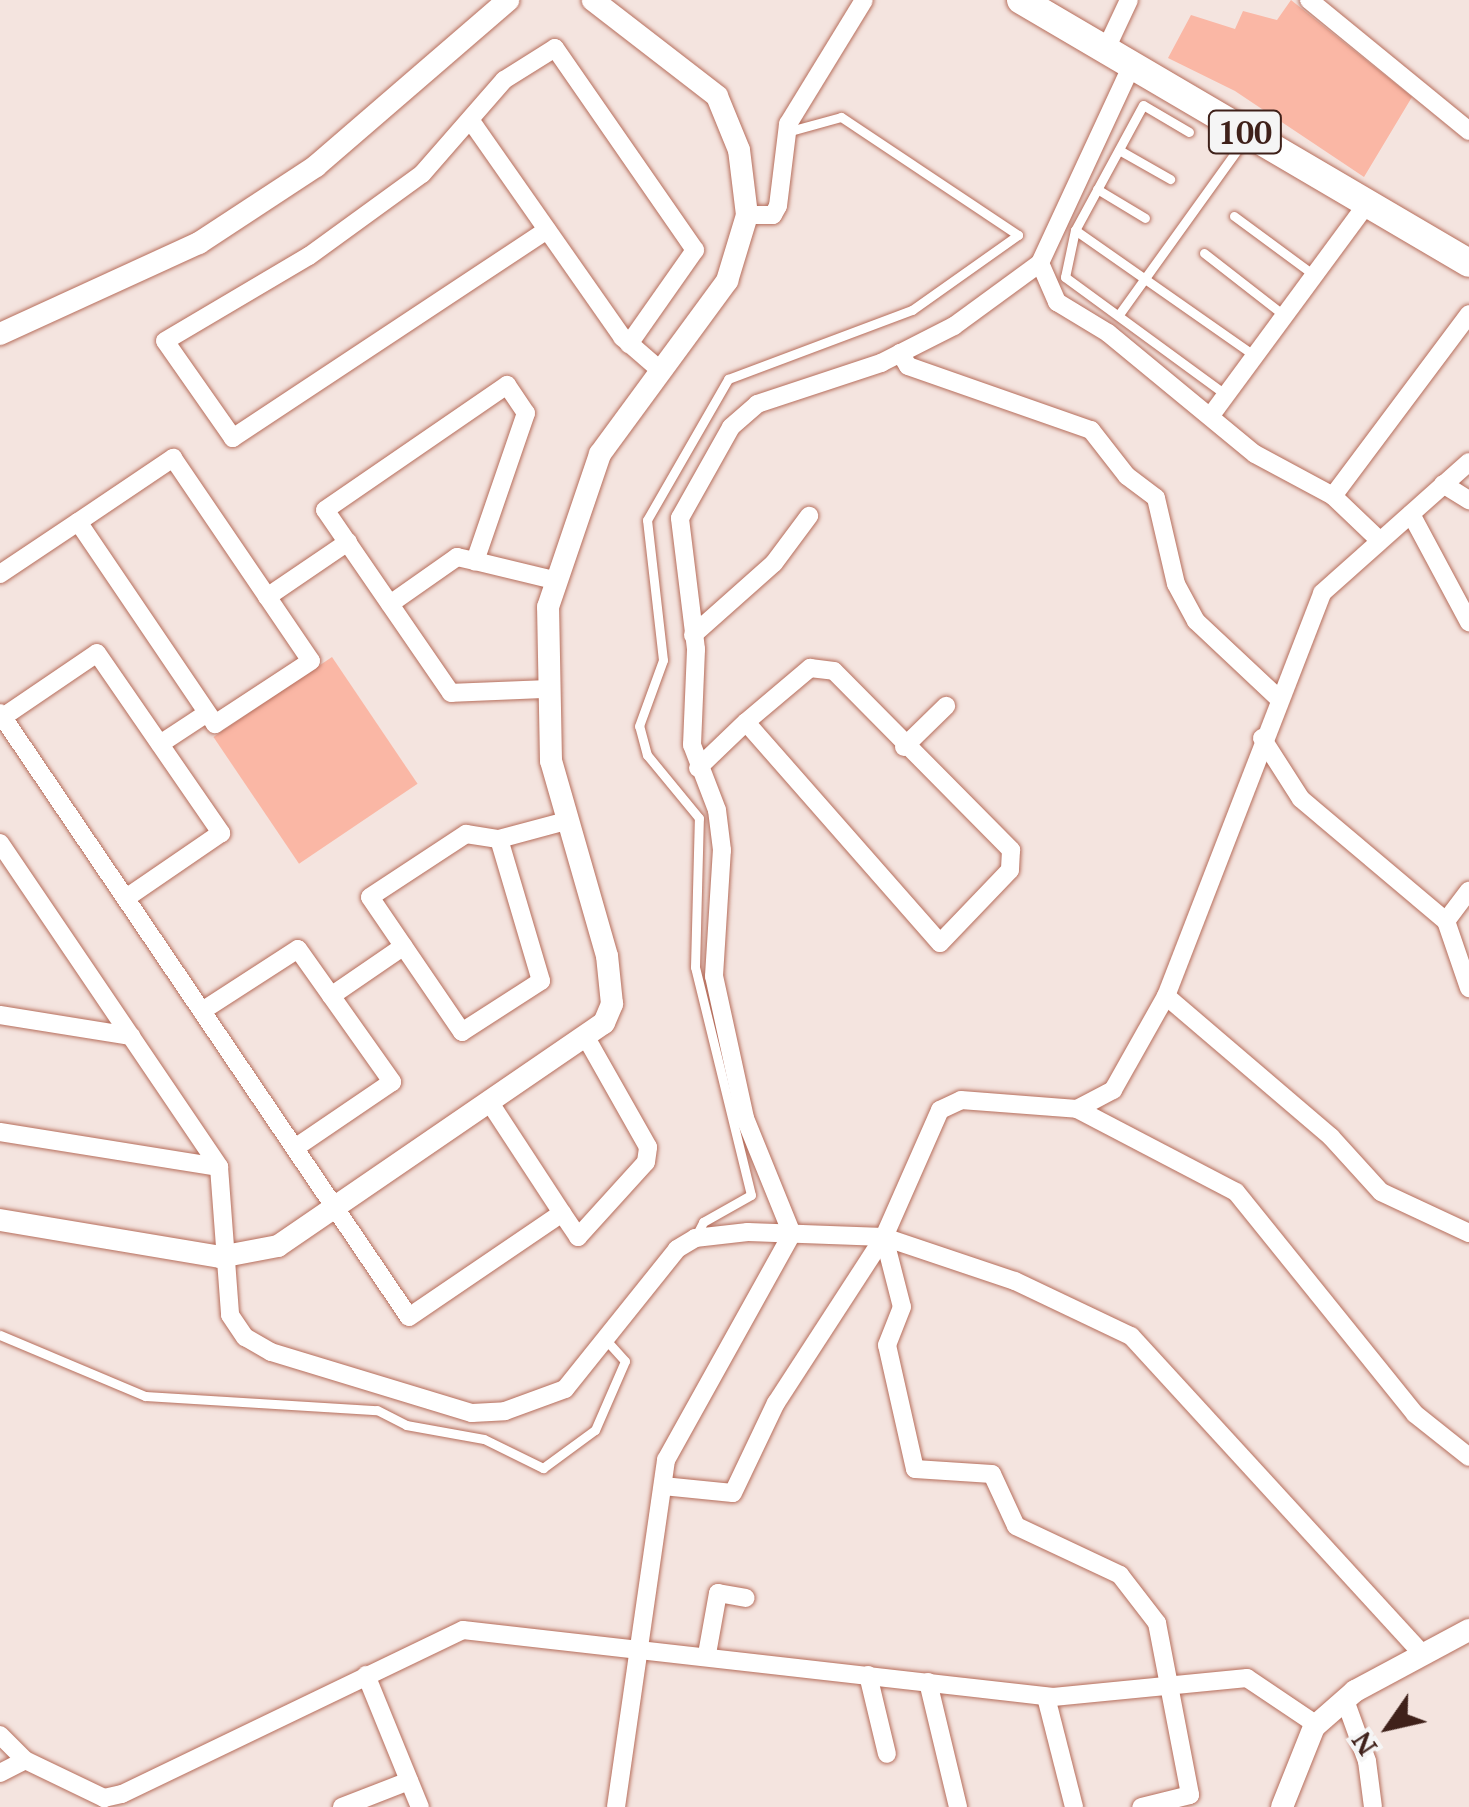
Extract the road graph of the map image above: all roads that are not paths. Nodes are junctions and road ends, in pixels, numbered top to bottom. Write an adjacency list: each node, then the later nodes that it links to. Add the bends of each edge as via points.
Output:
1 (508, 0): 31 (street, via 386,112 250,210 199,243)
2 (593, 0): 18 (street, via 716,96 738,150)
3 (864, 0): 11 (street)
4 (1021, 0): 7 (main road, 100)
5 (1129, 0): 7 (street)
6 (1308, 0): 10 (street)
7 (1106, 49): 8 (main road, 100)
8 (1132, 66): 13 (main road, 100); 25 (street)
9 (471, 121): 21 (street); 21 (street, via 422,174 310,256 166,340 233,438); 32 (street, via 504,80 555,48 694,250)
10 (1469, 131)
11 (785, 132): 18 (street, via 778,206 772,214); 89 (lane, via 841,117 1018,235 912,310 728,380 646,520 663,660 638,726 647,755 699,818 695,967 751,1195 703,1222)
12 (1189, 132): 14 (lane, via 1144,106)
13 (1249, 134): 17 (main road, 100); 27 (lane)
14 (1119, 150): 15 (lane); 16 (lane)
15 (1170, 179)
16 (1097, 190): 20 (lane); 22 (lane)
17 (1367, 204): 24 (main road, 100); 26 (street)
18 (747, 215): 35 (street, via 727,281)
19 (1234, 216): 26 (lane)
20 (1145, 218)
21 (547, 230): 32 (street)
22 (1075, 230): 27 (lane); 28 (lane, via 1065,277)
23 (1204, 253): 30 (lane)
24 (1469, 263)
25 (1040, 264): 33 (street, via 954,326); 37 (street, via 1057,302)
26 (1314, 275): 30 (street)
27 (1146, 278): 28 (lane); 34 (lane)
28 (1120, 312): 36 (lane)
29 (1469, 314): 40 (street)
30 (1284, 316): 34 (street)
31 (0, 334)
32 (629, 344): 35 (street)
33 (900, 354): 53 (street, via 757,404 731,427 680,518); 55 (street, via 908,366 1091,430 1127,476 1156,498 1176,584 1196,621)
34 (1255, 356): 36 (street)
35 (660, 370): 49 (street, via 600,454)
36 (1226, 395): 37 (street)
37 (1212, 414): 40 (street, via 1255,454)
38 (1469, 462): 39 (street)
39 (1442, 484): 41 (street); 42 (street)
40 (1334, 496): 45 (street)
41 (1469, 500)
42 (1411, 514): 45 (street); 52 (street)
43 (809, 516): 53 (street, via 774,563)
44 (78, 522): 48 (street); 50 (street, via 172,458); 57 (street)
45 (1378, 540): 55 (street, via 1322,593)
46 (348, 542): 47 (street, via 324,510 507,385 526,413); 50 (street); 51 (street)
47 (475, 561): 49 (street); 51 (street, via 458,557)
48 (0, 574)
49 (554, 580): 54 (street)
50 (267, 597): 57 (street, via 310,661 214,724)
51 (390, 604): 54 (street, via 452,693)
52 (1469, 622)
53 (693, 635): 63 (street)
54 (546, 689): 64 (street)
55 (1278, 698): 60 (street)
56 (946, 706): 62 (street)
57 (207, 713): 61 (street)
58 (1, 717): 61 (street, via 96,653); 68 (street)
59 (746, 722): 62 (street, via 810,668 834,670); 62 (street, via 940,942 1010,870 1010,850); 63 (street)
60 (1262, 738): 69 (street, via 1302,799); 73 (street)
61 (160, 744): 68 (street, via 222,833)
62 (904, 746)
63 (698, 768): 87 (street, via 718,810 722,850 714,976 720,1015 745,1118)
64 (566, 821): 65 (street); 77 (street, via 612,982 608,1013)
65 (499, 839): 70 (street, via 466,834 370,897); 70 (street, via 541,980 462,1032)
66 (0, 842): 76 (street)
67 (1469, 892): 69 (street)
68 (126, 898): 74 (street)
69 (1446, 920): 71 (street)
70 (404, 946): 72 (street)
71 (1469, 988)
72 (332, 996): 74 (street, via 298,948); 81 (street, via 392,1082)
73 (1166, 996): 79 (street, via 1113,1090); 86 (street, via 1331,1138 1381,1192)
74 (202, 1011): 81 (street)
75 (0, 1014): 76 (street)
76 (131, 1036): 82 (street)
77 (588, 1041): 78 (street); 84 (street, via 648,1147 646,1162 578,1237)
78 (492, 1106): 83 (street); 84 (street)
79 (1077, 1109): 88 (street, via 960,1100 940,1110); 93 (street, via 1236,1192 1405,1402)
80 (0, 1132): 82 (street)
81 (295, 1148): 83 (street)
82 (219, 1167): 90 (street)
83 (338, 1210): 84 (street, via 409,1317); 90 (street, via 278,1246)
84 (562, 1213)
85 (0, 1220): 90 (street)
86 (1469, 1233)
87 (792, 1234): 88 (street); 89 (street); 94 (street, via 769,1288 683,1422)
88 (884, 1237): 94 (street, via 776,1402 733,1493); 99 (street, via 1014,1281 1131,1336); 103 (street, via 902,1308 887,1345 916,1469 992,1474 1016,1526 1120,1575 1157,1622)
89 (694, 1238): 92 (street, via 678,1248)
90 (220, 1257): 92 (street, via 230,1315 245,1337 272,1352 472,1412 506,1411 565,1389)
91 (0, 1335): 92 (lane, via 145,1396 378,1410 406,1425 484,1439 543,1468 595,1430 624,1362)
92 (608, 1342)
93 (1469, 1457)
94 (664, 1486): 97 (street)
95 (746, 1598): 98 (street, via 718,1593)
96 (1469, 1630): 99 (street)
97 (642, 1646): 98 (street); 100 (street, via 463,1630); 115 (street, via 616,1771)
98 (707, 1654): 101 (street)
99 (1424, 1656): 105 (street)
100 (366, 1675): 111 (street); 112 (street)
101 (868, 1675): 102 (street); 108 (street)
102 (928, 1682): 104 (street); 116 (street)
103 (1166, 1685): 104 (street); 106 (street, via 1260,1680); 118 (street, via 1190,1795)
104 (1046, 1696): 117 (street)
105 (1345, 1700): 106 (street); 120 (street, via 1368,1760)
106 (1317, 1725): 119 (street)
107 (0, 1735): 109 (street)
108 (887, 1754)
109 (25, 1760): 110 (street); 112 (street, via 104,1798)
110 (0, 1773)
111 (409, 1781): 113 (street); 114 (street)
112 (127, 1800)
113 (342, 1807)
114 (420, 1807)
115 (616, 1807)
116 (958, 1807)
117 (1074, 1807)
118 (1141, 1807)
119 (1282, 1807)
120 (1372, 1807)

